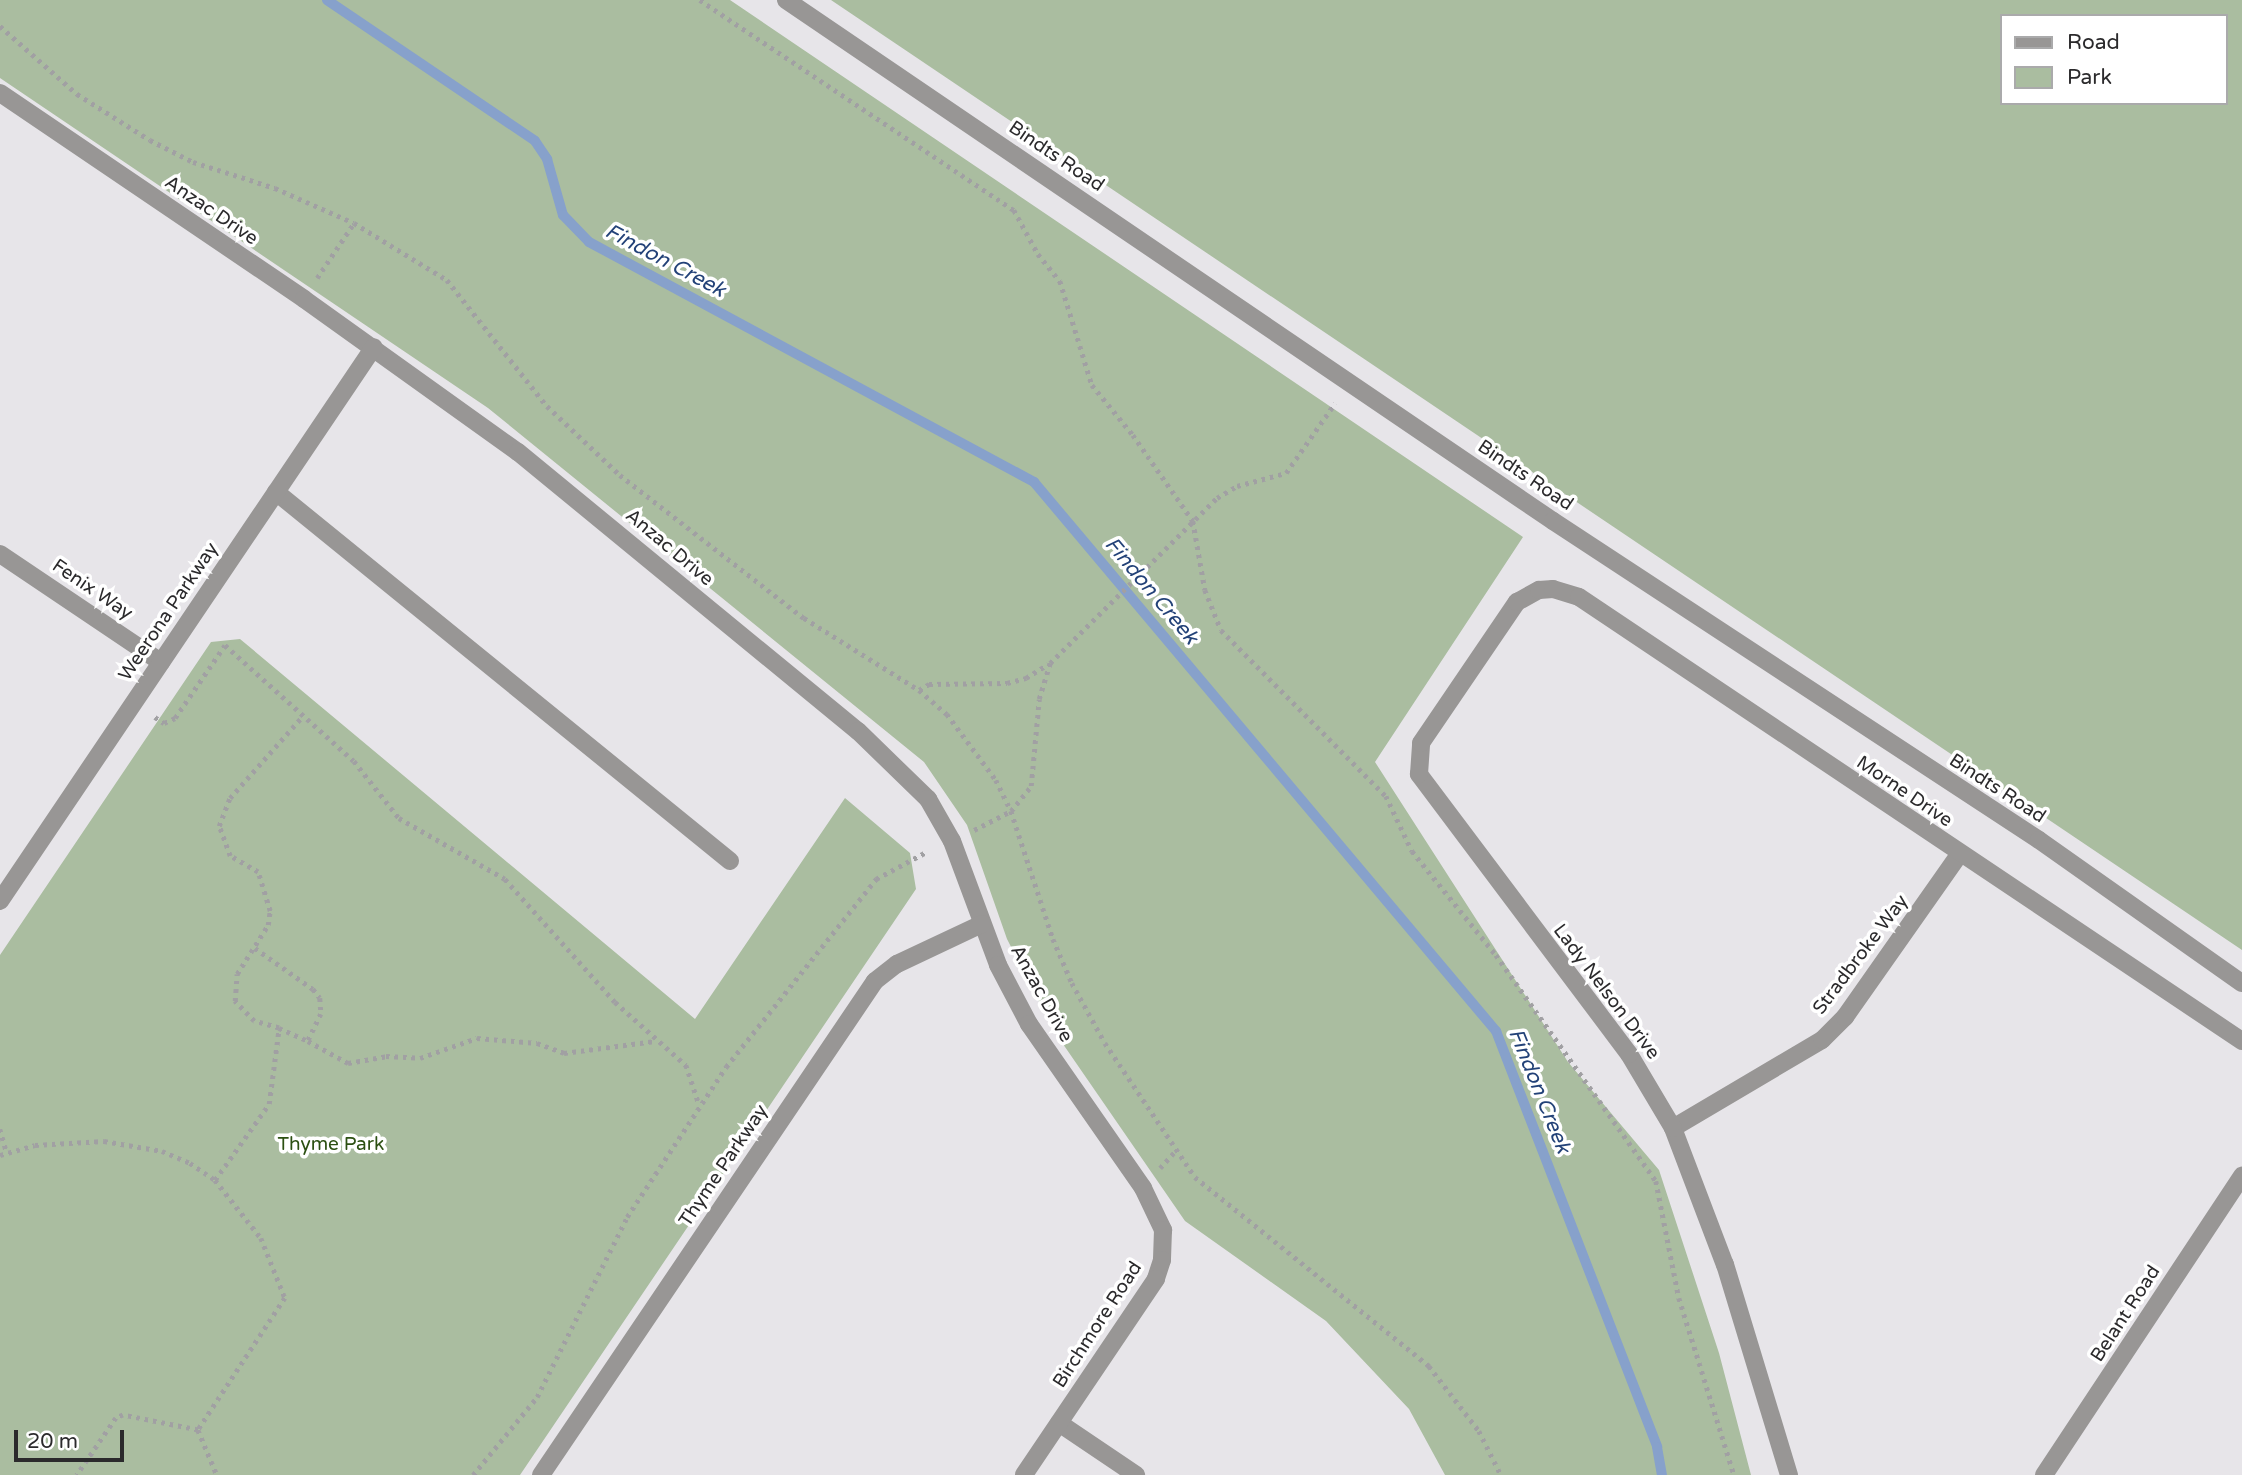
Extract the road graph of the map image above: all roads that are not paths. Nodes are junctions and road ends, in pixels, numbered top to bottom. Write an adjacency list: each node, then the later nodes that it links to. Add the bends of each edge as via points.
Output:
1 (786, 0): 12 (street, Bindts Road, via 1348,382 2039,840)
2 (0, 93): 3 (street, Anzac Drive)
3 (374, 347): 4 (street, Weerona Parkway); 11 (street, Anzac Drive, via 518,452 858,732 928,799 952,841)
4 (276, 492): 7 (street, Weerona Parkway); 9 (street)
5 (0, 554): 7 (street, Fenix Way)
6 (1539, 590): 8 (street, Morne Drive, via 1579,597); 14 (street, Lady Nelson Drive, via 1508,613 1431,728 1418,753 1419,774 1629,1054)
7 (161, 662): 10 (street, Weerona Parkway)
8 (1959, 855): 13 (street, Morne Drive); 14 (street, Stradbroke Way, via 1845,1017 1822,1040)
9 (730, 861)
10 (0, 901)
11 (982, 924): 16 (street, Anzac Drive, via 1029,1024); 18 (street, Thyme Parkway, via 897,964 875,981)
12 (2242, 983)
13 (2242, 1041)
14 (1673, 1128): 21 (street, Lady Nelson Drive, via 1725,1265)
15 (2242, 1176): 22 (street, Belant Road)
16 (1143, 1188): 17 (street, Birchmore Road, via 1163,1230 1162,1264)
17 (1059, 1423): 19 (street, Birchmore Road); 20 (street)
18 (541, 1475)
19 (1024, 1475)
20 (1136, 1475)
21 (1789, 1475)
22 (2044, 1475)

